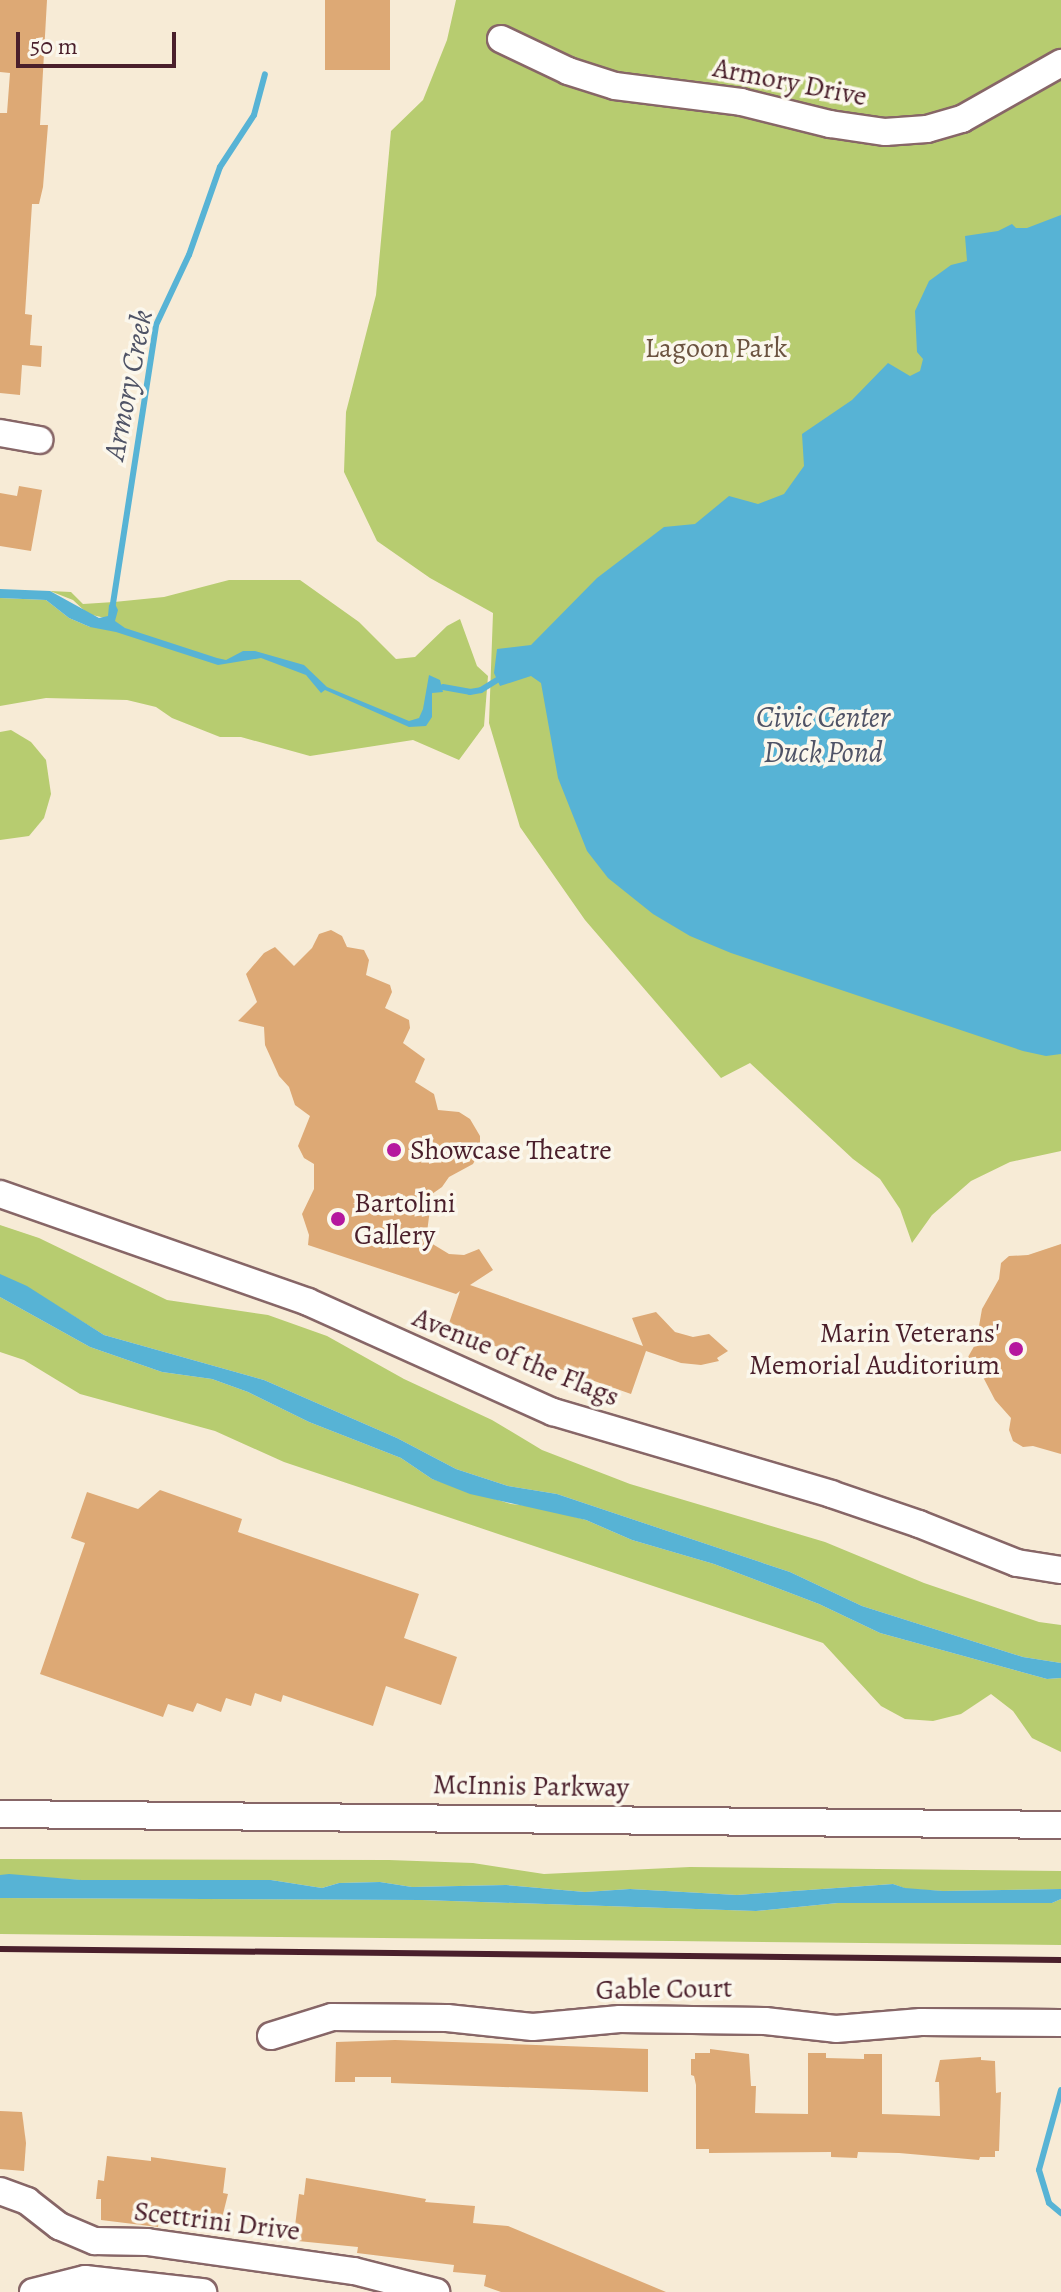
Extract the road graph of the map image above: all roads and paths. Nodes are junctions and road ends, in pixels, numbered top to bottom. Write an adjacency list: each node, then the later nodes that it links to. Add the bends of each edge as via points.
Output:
1 (501, 39): 2 (street, Armory Drive, via 568,71 615,86 741,102 885,132 927,129 962,119)
2 (1061, 63)
3 (0, 433): 4 (street)
4 (39, 440)
5 (0, 1194): 6 (street, Avenue of the Flags, via 308,1302 553,1412 831,1494 1017,1563)
6 (1061, 1570)
7 (0, 1814): 8 (street, McInnis Parkway)
8 (1061, 1825)
9 (1061, 2023): 10 (street, Gable Court, via 921,2022 836,2029 768,2021 620,2019 533,2027 447,2018 332,2017)
10 (271, 2036)
11 (0, 2191): 14 (street, Scettrini Drive, via 95,2241 147,2242 354,2271)
12 (33, 2292): 13 (street, via 85,2279)
13 (203, 2292)
14 (436, 2292)

